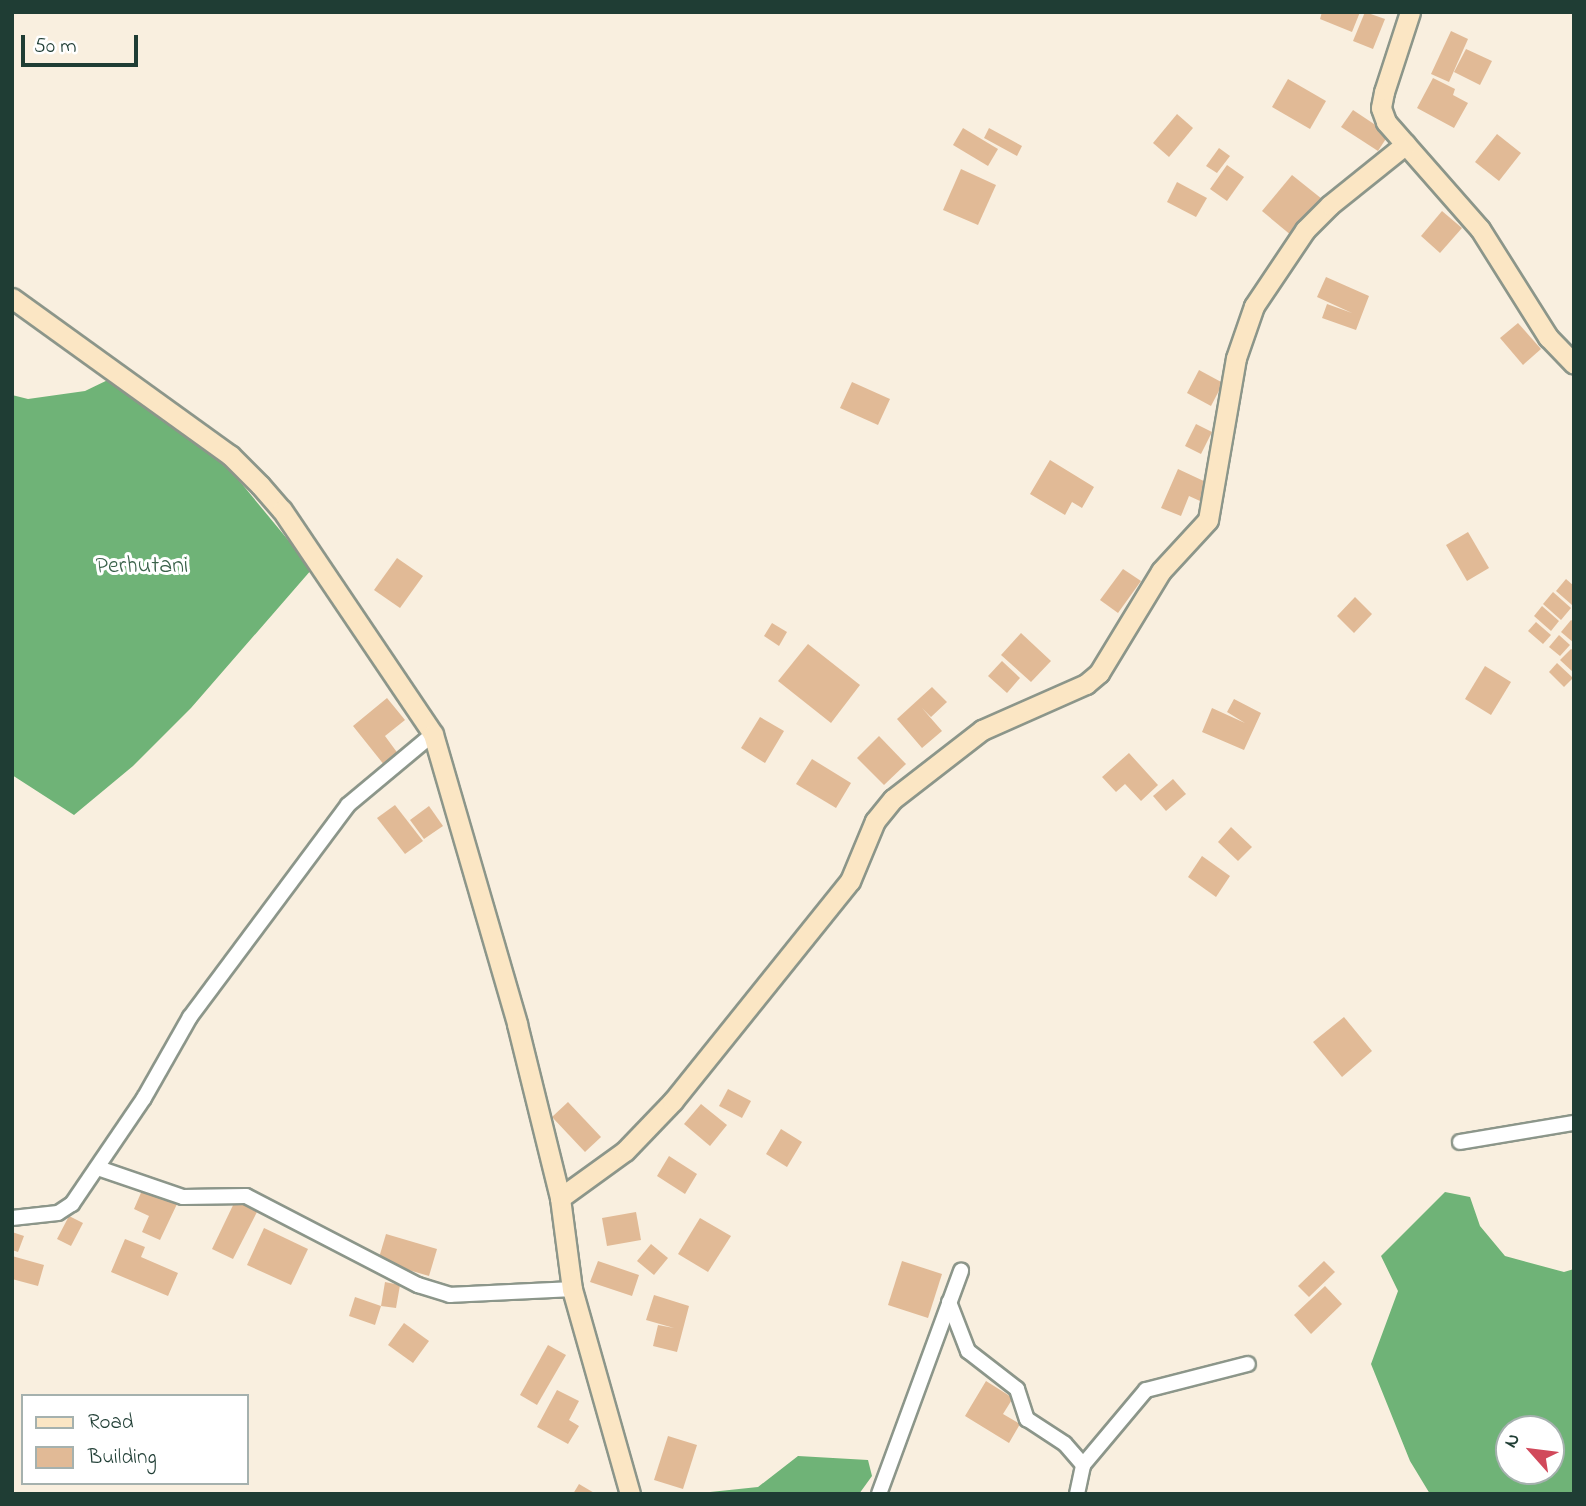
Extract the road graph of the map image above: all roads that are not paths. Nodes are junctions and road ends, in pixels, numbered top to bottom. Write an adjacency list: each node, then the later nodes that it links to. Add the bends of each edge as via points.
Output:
1 (1410, 12): 2 (street, via 1381,108 1386,122)
2 (1406, 144): 4 (street, via 1479,229 1548,337); 9 (street, via 1305,230 1254,306 1236,358 1208,520 1161,571 1099,673 1086,684 982,730 893,799 875,821 850,881 673,1101 625,1151)
3 (12, 298): 5 (street, via 230,455 260,485 282,510)
4 (1574, 364)
5 (433, 733): 8 (street, via 348,805 190,1017); 9 (street, via 517,1024)
6 (1574, 1123): 7 (street)
7 (1460, 1142)
8 (98, 1168): 10 (street, via 65,1209); 12 (street, via 183,1197 246,1196 418,1285 450,1295)
9 (560, 1198): 12 (street)
10 (12, 1218)
11 (961, 1271): 13 (street)
12 (572, 1289): 16 (street)
13 (949, 1302): 15 (street, via 968,1351 1017,1389 1027,1419 1065,1444); 17 (street)
14 (1248, 1364): 15 (street, via 1154,1386)
15 (1083, 1465): 18 (street)
16 (630, 1494)
17 (879, 1494)
18 (1077, 1494)

